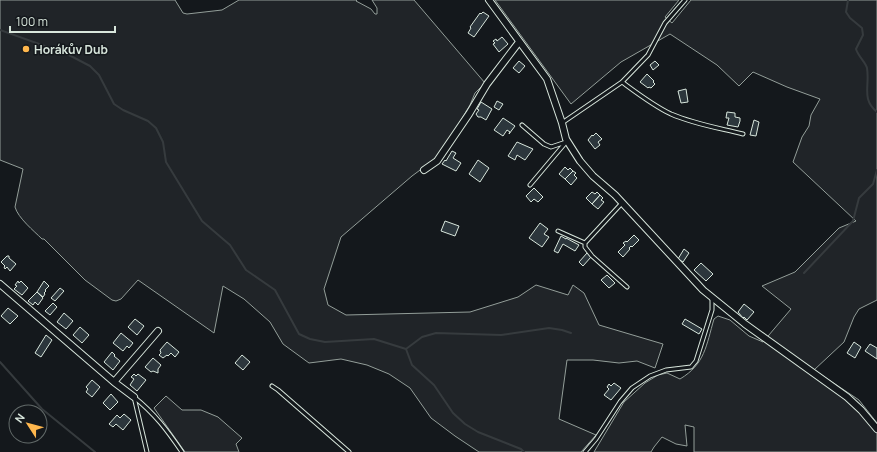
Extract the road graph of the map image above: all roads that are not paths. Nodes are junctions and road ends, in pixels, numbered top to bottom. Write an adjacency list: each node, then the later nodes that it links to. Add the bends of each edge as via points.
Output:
1 (489, 0): 3 (street)
2 (685, 0): 4 (lane, via 665,23 648,55)
3 (519, 42): 5 (street, via 546,79); 9 (street, via 487,84 437,161)
4 (622, 82): 5 (lane); 7 (lane, via 672,114)
5 (562, 123): 8 (street)
6 (522, 125): 8 (lane, via 551,147)
7 (743, 134)
8 (567, 141): 10 (lane); 11 (street, via 593,176)
9 (424, 170)
10 (530, 184)
11 (622, 203): 13 (lane); 16 (street)
12 (558, 231): 13 (lane)
13 (585, 243): 15 (lane, via 592,256)
14 (0, 284): 18 (street)
15 (627, 287)
16 (712, 298): 21 (street, via 847,397); 25 (lane, via 712,310 696,361 691,367 666,370 650,376 632,388)
17 (158, 331): 18 (street)
18 (114, 382): 20 (street)
19 (272, 386): 24 (lane)
20 (134, 398): 22 (lane); 23 (lane, via 160,421)
21 (877, 429)
22 (147, 452)
23 (182, 452)
24 (349, 452)
25 (585, 452)

